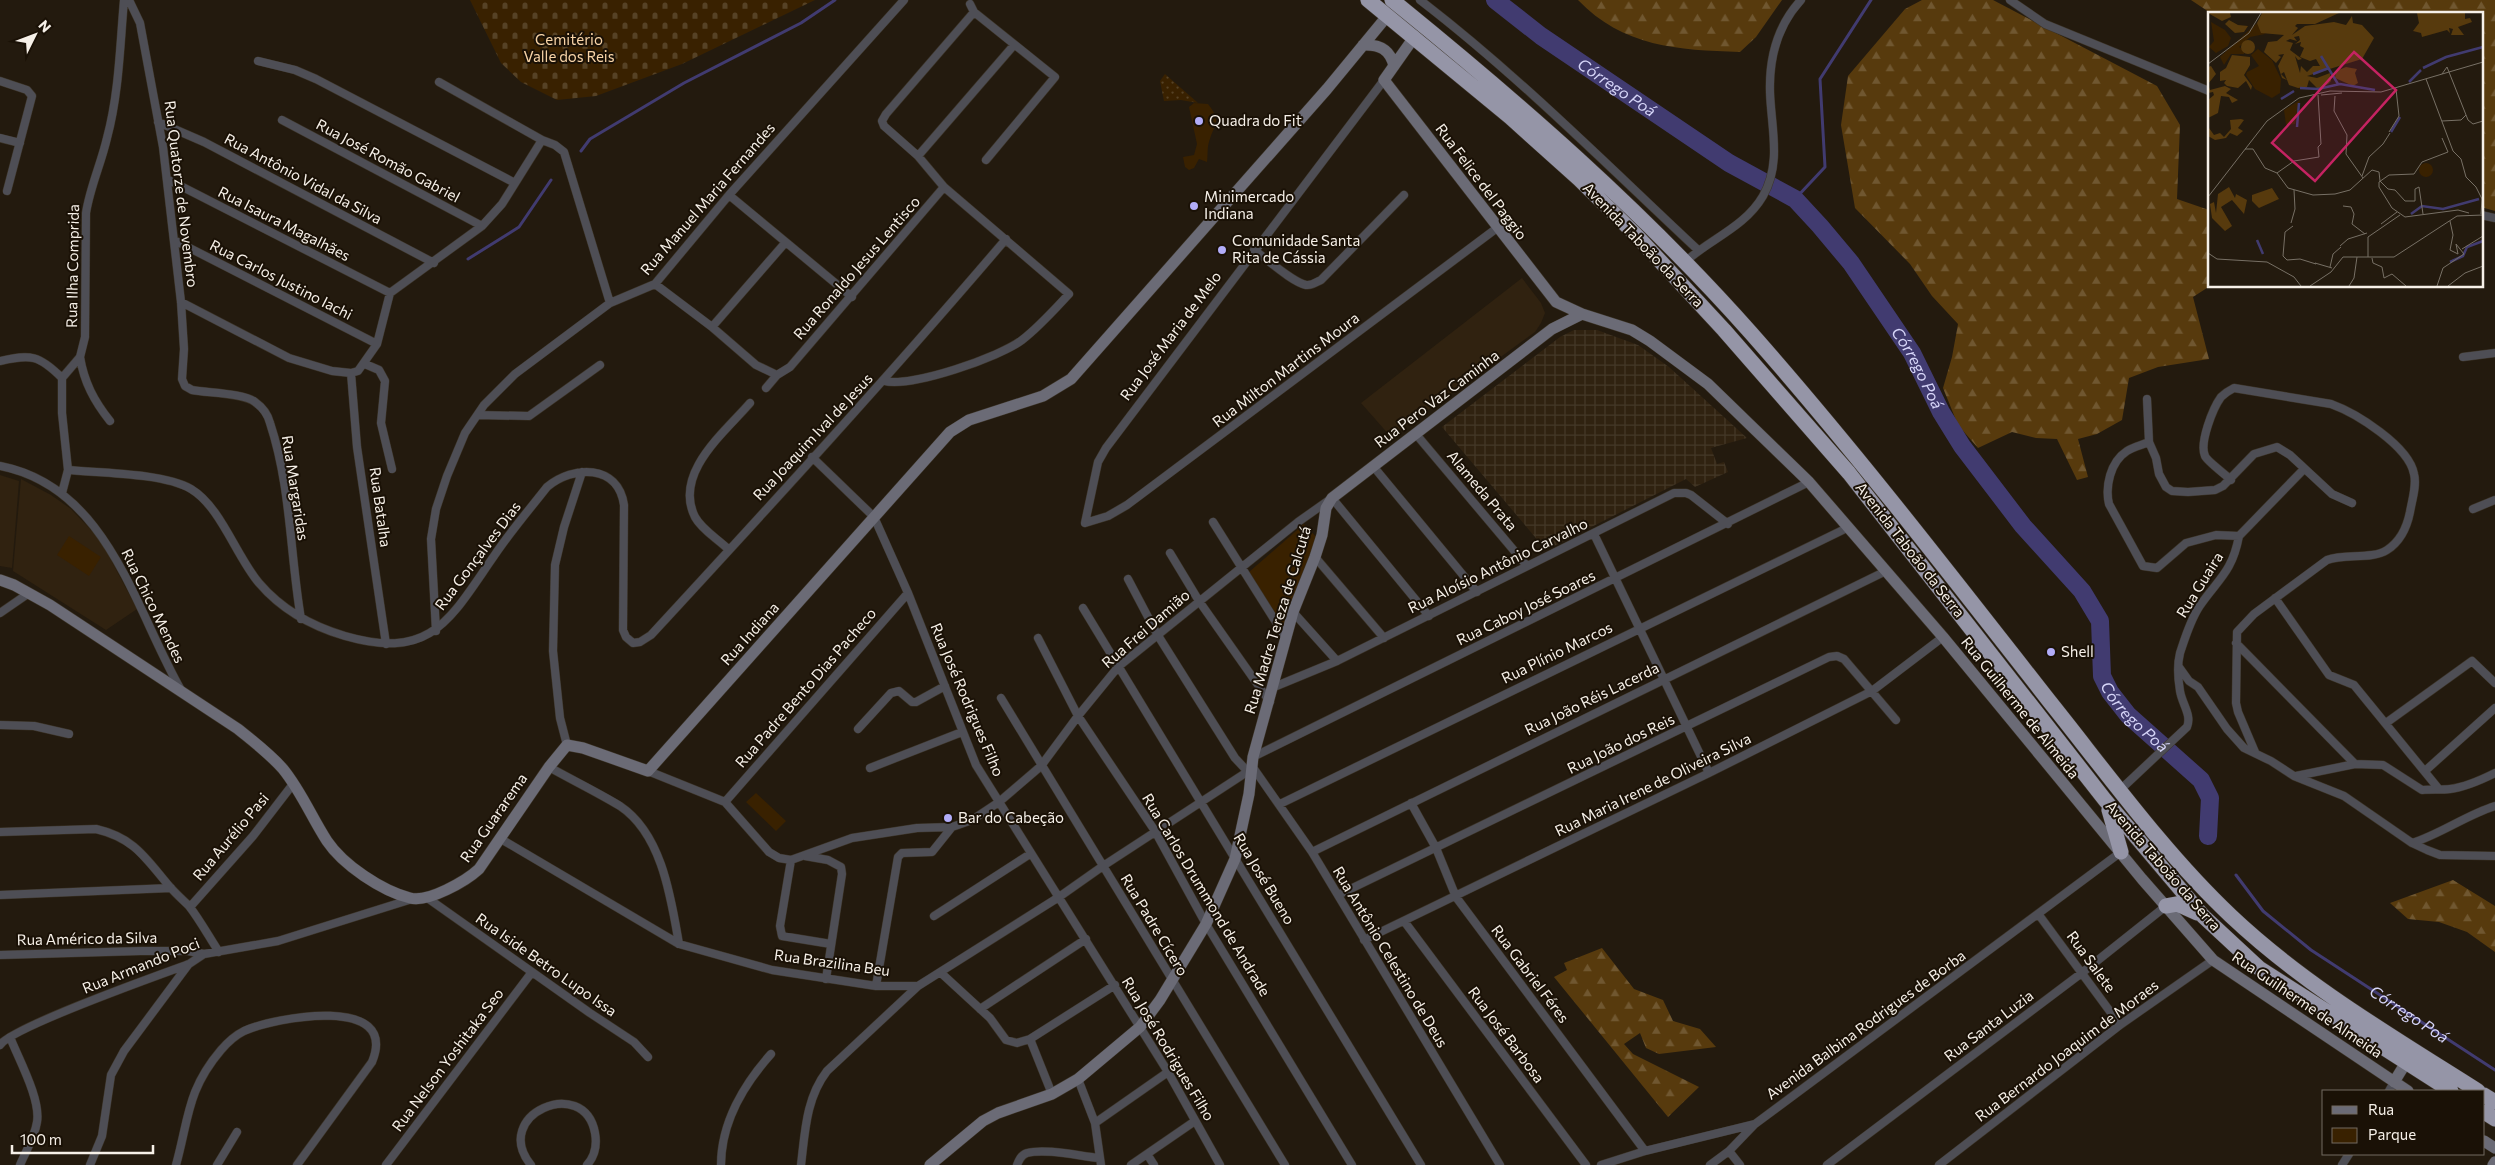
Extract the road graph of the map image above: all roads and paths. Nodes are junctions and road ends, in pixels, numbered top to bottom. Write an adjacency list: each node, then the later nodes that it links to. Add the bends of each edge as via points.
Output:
1 (124, 0): 56 (street, Rua Ilha Comprida, via 107,138 88,196 85,322)
2 (129, 0): 22 (street, Rua Quatorze de Novembro, via 140,24)
3 (904, 0): 32 (street, Rua Manuel Maria Fernandes)
4 (1368, 0): 11 (highway, Avenida Taboão da Serra)
5 (1392, 0): 43 (highway, Avenida Taboão da Serra, via 1524,110 1638,214)
6 (1420, 0): 42 (street, via 1536,98)
7 (1801, 0): 42 (street, via 1777,36 1772,61 1770,90 1776,151 1772,175 1763,196 1733,228)
8 (2010, 0): 20 (street, via 2045,24)
9 (970, 4): 10 (street)
10 (974, 12): 13 (street); 26 (street, via 882,121)
11 (1388, 15): 12 (highway, Avenida Taboão da Serra); 14 (street, Rua Indiana)
12 (1415, 36): 16 (street, Rua José Maria de Melo); 158 (highway, Avenida Taboão da Serra, via 1579,179 1648,247 1756,364 1855,480)
13 (1014, 45): 26 (street); 27 (street, via 1055,77)
14 (1363, 45): 16 (street, via 1382,47 1392,57); 87 (street, Rua Indiana, via 1079,371 1043,396 956,427)
15 (258, 61): 29 (street, via 316,79)
16 (1394, 66): 17 (street, Rua José Maria de Melo)
17 (1384, 80): 37 (street, Rua Felice del Paggio); 41 (street, Rua José Maria de Melo)
18 (0, 81): 25 (street, via 27,90 32,96)
19 (439, 82): 24 (street)
20 (2208, 91)
21 (282, 120): 36 (street, Rua José Romão Gabriel)
22 (158, 122): 28 (street, Rua Quatorze de Novembro); 44 (street, Rua Antônio Vidal da Silva, via 204,142)
23 (0, 138): 25 (street)
24 (542, 140): 29 (street); 50 (street, via 564,152)
25 (20, 143): 31 (street)
26 (918, 156): 30 (street)
27 (986, 160)
28 (166, 179): 39 (street, Rua Quatorze de Novembro); 46 (street, Rua Isaura Magalhães)
29 (515, 183): 36 (street)
30 (944, 187): 38 (street); 47 (street, Rua Ronaldo Jesus Lentisco)
31 (7, 191)
32 (730, 195): 40 (street); 45 (street, Rua Manuel Maria Fernandes)
33 (1404, 195): 41 (street, via 1321,280 1312,285 1297,281)
34 (2482, 215): 35 (street)
35 (2495, 218)
36 (482, 226): 44 (street)
37 (1497, 228): 49 (street, Rua Felice del Paggio); 89 (street, Rua Milton Martins Moura, via 1126,505 1108,516)
38 (1006, 239): 64 (street, Rua Joaquim Ival de Jesus); 64 (street, via 1069,294 1029,335 1011,347 914,381)
39 (174, 240): 48 (street, Rua Quatorze de Novembro); 54 (street, Rua Carlos Justino Iachi)
40 (785, 243): 47 (street); 53 (street)
41 (1254, 250): 89 (street, Rua José Maria de Melo, via 1106,448 1098,462)
42 (1698, 250): 43 (street)
43 (1685, 262): 157 (highway, Avenida Taboão da Serra, via 1751,333 1874,478)
44 (434, 263): 46 (street)
45 (655, 284): 50 (street, Rua Manuel Maria Fernandes); 53 (street)
46 (390, 293): 54 (street)
47 (852, 297): 62 (street, Rua Ronaldo Jesus Lentisco, via 790,367)
48 (181, 302): 61 (street, via 289,358); 66 (street, Rua Quatorze de Novembro, via 182,379)
49 (1556, 302): 51 (street, Rua Guilherme de Almeida); 52 (street)
50 (610, 303): 69 (street, Rua Manuel Maria Fernandes, via 514,374 496,390)
51 (1582, 314): 52 (street); 81 (street, Rua Guilherme de Almeida, via 1632,330 1671,356 1708,384)
52 (1560, 323): 71 (street, Rua Pero Vaz Caminha)
53 (712, 327): 62 (street, via 756,365)
54 (376, 344): 59 (street)
55 (2495, 354): 57 (street)
56 (80, 357): 63 (street); 70 (street, via 90,392)
57 (2463, 357)
58 (0, 361): 63 (street, via 34,357 49,365)
59 (365, 364): 61 (street); 76 (street, via 379,370 385,381 380,423)
60 (600, 365): 69 (street, via 529,416)
61 (351, 373): 122 (street, Rua Batalha, via 357,447)
62 (777, 375): 65 (street, Rua Ronaldo Jesus Lentisco)
63 (62, 378): 78 (street)
64 (884, 382): 73 (street, Rua Joaquim Ival de Jesus)
65 (766, 388)
66 (192, 390): 112 (street, Rua Margaridas, via 254,401 270,422 284,484)
67 (2147, 399): 72 (street)
68 (750, 404): 94 (street, via 703,455 691,488 691,504 700,524)
69 (478, 415): 114 (street, Rua Manuel Maria Fernandes, via 465,433 436,510 431,539)
70 (110, 421)
71 (1415, 433): 75 (street, Rua Pero Vaz Caminha); 97 (street, Alameda Prata)
72 (2149, 442): 80 (street, via 2158,474 2172,491 2215,490); 93 (street, Rua Guaira, via 2126,451 2106,486 2109,504 2143,566 2157,568 2186,543 2216,535)
73 (812, 457): 87 (street, Rua José Rodrigues Filho); 94 (street, Rua Joaquim Ival de Jesus)
74 (0, 466): 82 (street, Rua Chico Mendes, via 33,476)
75 (1373, 466): 83 (street, Rua Pero Vaz Caminha); 103 (street)
76 (392, 469)
77 (2304, 469): 80 (street, via 2277,447 2254,454); 85 (street, via 2332,494); 93 (street)
78 (68, 470): 82 (street); 112 (street, Rua Gonçalves Dias, via 162,479 191,489 213,512 259,583)
79 (582, 472): 114 (street, Rua Gonçalves Dias, via 557,478 547,487 495,554 456,612); 120 (street, Rua Gonçalves Dias, via 600,472 623,493 623,630); 143 (street, via 555,566 554,651 560,718)
80 (2231, 480): 106 (street, via 2204,456 2204,444 2212,413 2222,396 2234,388 2345,409 2366,422 2410,462 2415,480 2406,530 2390,548 2379,553 2327,560)
81 (1809, 482): 90 (street, Rua Caboy José Soares); 91 (street, Rua Guilherme de Almeida)
82 (62, 492): 131 (street, Rua Chico Mendes, via 97,529 115,557)
83 (1332, 498): 96 (street, Rua Madre Tereza de Calcutá, via 1326,508); 98 (street, Rua Frei Damião); 111 (street)
84 (2495, 500): 86 (street)
85 (2352, 503)
86 (2473, 509)
87 (874, 517): 105 (street, Rua José Rodrigues Filho); 150 (street, Rua Indiana)
88 (1213, 522): 98 (street)
89 (1085, 523)
90 (1728, 524): 92 (street, Rua Aloísio Antônio Carvalho, via 1691,495 1680,492); 102 (street, Rua Caboy José Soares)
91 (1847, 528): 99 (street, Rua Guilherme de Almeida); 113 (street, Rua Plínio Marcos)
92 (1594, 534): 97 (street, Rua Aloísio Antônio Carvalho); 102 (street)
93 (2239, 536): 124 (street, Rua Guaira, via 2235,556 2225,576 2197,609 2186,634)
94 (728, 549): 120 (street, Rua Joaquim Ival de Jesus, via 651,635 640,642)
95 (1170, 553): 107 (street)
96 (1315, 557): 109 (street, Rua Madre Tereza de Calcutá); 119 (street)
97 (1527, 566): 103 (street, Rua Aloísio Antônio Carvalho)
98 (1242, 568): 107 (street, Rua Frei Damião); 118 (street)
99 (1886, 571): 116 (street, Rua Guilherme de Almeida); 126 (street, Rua João Réis Lacerda)
100 (1128, 579): 115 (street, Rua Antônio Celestino de Deus)
101 (0, 580): 104 (street)
102 (1615, 580): 113 (street); 148 (street, Rua Caboy José Soares)
103 (1477, 592): 111 (street, Rua Aloísio Antônio Carvalho)
104 (29, 593): 110 (street); 131 (street)
105 (908, 593): 128 (street, Rua José Rodrigues Filho); 159 (street, Rua Padre Bento Dias Pacheco)
106 (2276, 598): 121 (street, via 2246,620 2237,632); 137 (street, via 2329,675 2354,685)
107 (1199, 601): 115 (street, Rua Frei Damião); 133 (street)
108 (1083, 608): 125 (street, Rua José Bueno)
109 (1294, 612): 118 (street, Rua Madre Tereza de Calcutá); 123 (street)
110 (0, 613)
111 (1429, 616): 119 (street, Rua Aloísio Antônio Carvalho)
112 (301, 619): 122 (street, Rua Gonçalves Dias, via 344,636)
113 (1638, 629): 126 (street); 163 (street, Rua Plínio Marcos)
114 (436, 631): 122 (street, Rua Gonçalves Dias, via 421,639)
115 (1157, 634): 125 (street, Rua Frei Damião); 148 (street, Rua Antônio Celestino de Deus, via 1235,758)
116 (1943, 637): 130 (street, Rua Maria Irene de Oliveira Silva); 172 (street, Rua Guilherme de Almeida)
117 (1038, 638): 135 (street, Rua Carlos Drummond de Andrade)
118 (1286, 638): 129 (street, Rua Madre Tereza de Calcutá)
119 (1384, 638): 123 (street, Rua Aloísio Antônio Carvalho)
120 (632, 642)
121 (2236, 643): 144 (street, via 2236,703); 145 (street)
122 (386, 644)
123 (1337, 661): 129 (street, Rua Aloísio Antônio Carvalho)
124 (2178, 666): 144 (street, via 2244,748); 157 (street, Rua Guaira, via 2180,692 2189,722 2187,727)
125 (1118, 667): 135 (street, Rua Frei Damião); 161 (street, Rua José Bueno)
126 (1663, 679): 139 (street); 162 (street, Rua João Réis Lacerda)
127 (2495, 683): 137 (street, via 2472,661)
128 (944, 686): 140 (street, via 916,702 899,691 891,693); 141 (street, Rua José Rodrigues Filho)
129 (1274, 687): 133 (street, Rua Madre Tereza de Calcutá)
130 (1872, 691): 136 (street, Rua João dos Reis); 139 (street, Rua João dos Reis, via 1844,659 1829,657); 152 (street, Rua Maria Irene de Oliveira Silva)
131 (183, 694): 155 (street, via 262,748)
132 (1001, 698): 146 (street, Rua Padre Cícero)
133 (1270, 702): 148 (street, Rua Madre Tereza de Calcutá)
134 (2495, 708): 151 (street)
135 (1078, 716): 146 (street, Rua Frei Damião); 166 (street, Rua Carlos Drummond de Andrade)
136 (1896, 720)
137 (2386, 723): 151 (street)
138 (0, 725): 142 (street, via 34,726)
139 (1686, 728): 152 (street); 170 (street, Rua João dos Reis)
140 (858, 729)
141 (962, 732): 149 (street); 160 (street, Rua José Rodrigues Filho, via 976,765)
142 (70, 734)
143 (567, 745): 147 (street, Rua Guararema); 150 (street)
144 (2255, 752): 154 (street)
145 (2355, 764): 154 (street); 156 (street, via 2383,765 2422,790)
146 (1042, 766): 160 (street, Rua Frei Damião); 178 (street, Rua Padre Cícero)
147 (549, 767): 168 (street, Rua Guararema); 195 (street, via 621,807 643,829 668,882)
148 (1251, 767): 161 (street); 163 (street, Rua Antônio Celestino de Deus); 176 (street, Rua Madre Tereza de Calcutá)
149 (870, 768)
150 (648, 771): 159 (street)
151 (2425, 771): 156 (street)
152 (1709, 773): 184 (street, Rua Maria Irene de Oliveira Silva)
153 (2495, 773): 156 (street, via 2448,790)
154 (2294, 776): 169 (street, via 2344,796)
155 (293, 784): 185 (street, via 340,857 366,877); 187 (street, Rua Aurélio Pasi, via 253,836)
156 (2438, 788)
157 (2120, 790): 217 (highway, Avenida Taboão da Serra, via 2230,915 2276,955)
158 (2105, 800): 172 (highway); 190 (highway, Avenida Taboão da Serra)
159 (725, 802): 177 (street, via 769,852)
160 (999, 802): 165 (street, Rua Frei Damião, via 972,820); 173 (street, Rua José Rodrigues Filho)
161 (1202, 802): 166 (street); 176 (street, Rua José Bueno)
162 (1411, 802): 170 (street, Rua Gabriel Féres); 171 (street, Rua João Réis Lacerda)
163 (1280, 804): 171 (street, Rua Antônio Celestino de Deus)
164 (2495, 806): 169 (street)
165 (952, 827): 174 (street, via 916,828 852,838); 208 (street, via 930,853 902,853 898,857)
166 (1154, 831): 178 (street); 192 (street, Rua Carlos Drummond de Andrade)
167 (0, 832): 179 (street, via 96,829 112,833 133,844 146,856)
168 (501, 838): 182 (street, Rua Guararema, via 469,878); 195 (street, Rua Brazilina Beu)
169 (2412, 843): 175 (street, via 2440,855)
170 (1436, 848): 181 (street, Rua João dos Reis); 184 (street, Rua Gabriel Féres)
171 (1312, 852): 181 (street, Rua Antônio Celestino de Deus)
172 (2121, 852): 186 (street, Rua Guilherme de Almeida); 188 (street, Avenida Balbina Rodrigues de Borba)
173 (1030, 854): 183 (street, Rua José Rodrigues Filho); 189 (street)
174 (803, 856): 177 (street); 196 (street, via 828,860 841,867)
175 (2495, 856)
176 (1235, 859): 192 (street, Rua Madre Tereza de Calcutá); 251 (street, Rua José Bueno)
177 (791, 860): 196 (street, via 780,926 782,936)
178 (1103, 866): 183 (street); 206 (street, Rua Padre Cícero)
179 (171, 888): 180 (street); 187 (street)
180 (0, 895)
181 (1338, 895): 194 (street, Rua Antônio Celestino de Deus)
182 (426, 897): 185 (street, Rua Guararema); 202 (street, Rua Iside Betro Lupo Issa)
183 (1059, 897): 193 (street, Rua José Rodrigues Filho); 203 (street)
184 (1456, 897): 191 (street, Rua Maria Irene de Oliveira Silva); 231 (street, Rua Gabriel Féres)
185 (412, 899): 197 (street, Rua Armando Poci, via 278,941)
186 (2166, 906): 190 (highway, via 2177,904); 200 (street, Rua Guilherme de Almeida); 204 (street, Rua Santa Luzia)
187 (190, 907): 197 (street)
188 (2039, 915): 204 (street, Rua Salete); 228 (street, Avenida Balbina Rodrigues de Borba)
189 (934, 916)
190 (2203, 916): 217 (highway, Avenida Taboão da Serra, via 2258,968)
191 (1404, 921): 194 (street, Rua Maria Irene de Oliveira Silva); 253 (street, Rua José Barbosa)
192 (1206, 924): 206 (street, Rua Madre Tereza de Calcutá); 250 (street, Rua Carlos Drummond de Andrade)
193 (1086, 939): 207 (street, Rua José Rodrigues Filho); 210 (street)
194 (1364, 940): 252 (street, Rua Antônio Celestino de Deus)
195 (679, 944): 205 (street, Rua Brazilina Beu, via 772,970)
196 (832, 944): 205 (street)
197 (218, 952): 198 (street, Rua Armando Poci)
198 (204, 954): 199 (street, Rua Américo da Silva, via 141,951); 201 (street, Rua Armando Poci)
199 (0, 955)
200 (2213, 960): 211 (street, Rua Bernardo Joaquim de Moraes); 221 (street, Rua Guilherme de Almeida)
201 (189, 964): 213 (street, Rua Armando Poci, via 38,1022); 235 (street, via 114,1069 102,1136)
202 (532, 972): 218 (street, Rua Iside Betro Lupo Issa, via 634,1042); 239 (street, Rua Nelson Yoshitaka Seo)
203 (940, 972): 209 (street); 210 (street)
204 (2083, 972): 211 (street, Rua Salete); 257 (street, Rua Santa Luzia)
205 (826, 979): 208 (street, Rua Brazilina Beu)
206 (1172, 981): 212 (street, Rua Madre Tereza de Calcutá); 249 (street, Rua Padre Cícero)
207 (1115, 985): 212 (street, Rua José Rodrigues Filho); 214 (street)
208 (876, 986): 209 (street, Rua Brazilina Beu)
209 (918, 986): 243 (street, via 816,1085 806,1120)
210 (980, 1009): 214 (street, via 1006,1040 1017,1043)
211 (2120, 1025): 258 (street, Rua Bernardo Joaquim de Moraes)
212 (1140, 1027): 219 (street, Rua José Rodrigues Filho); 220 (street, Rua Madre Tereza de Calcutá)
213 (10, 1037): 215 (street, Rua Armando Poci); 234 (street, via 38,1115 33,1137)
214 (1030, 1039): 225 (street)
215 (0, 1043)
216 (771, 1054): 242 (street, via 742,1090 724,1139)
217 (2409, 1056): 221 (street); 223 (highway, Avenida Taboão da Serra); 224 (highway, Avenida Taboão da Serra)
218 (648, 1057)
219 (1168, 1072): 226 (street, Rua José Rodrigues Filho); 227 (street)
220 (1078, 1078): 225 (street, Rua Madre Tereza de Calcutá); 227 (street)
221 (2391, 1087): 222 (street, Rua Guilherme de Almeida)
222 (2404, 1090)
223 (2450, 1090)
224 (2476, 1090)
225 (1052, 1094): 244 (street, Rua Madre Tereza de Calcutá, via 998,1112)
226 (1195, 1121): 232 (street); 248 (street, Rua José Rodrigues Filho)
227 (1095, 1123): 233 (street)
228 (1755, 1124): 230 (street); 231 (street, Avenida Balbina Rodrigues de Borba)
229 (237, 1132): 237 (street)
230 (1729, 1150): 255 (street); 256 (street)
231 (1645, 1152): 254 (street, Avenida Balbina Rodrigues de Borba)
232 (1148, 1154): 246 (street); 247 (street)
233 (1100, 1162): 245 (street, via 1042,1153 1026,1154)
234 (20, 1165)
235 (90, 1165)
236 (176, 1165): 238 (street, via 188,1108 195,1091 218,1055 242,1032 283,1020 350,1016 370,1029 376,1041 376,1052)
237 (217, 1165)
238 (297, 1165)
239 (386, 1165)
240 (532, 1165): 241 (street, via 522,1147 526,1123 543,1107 555,1103 578,1109 594,1128 594,1152)
241 (587, 1165)
242 (721, 1165)
243 (801, 1165)
244 (930, 1165)
245 (1018, 1165)
246 (1131, 1165)
247 (1154, 1165)
248 (1220, 1165)
249 (1285, 1165)
250 (1352, 1165)
251 (1421, 1165)
252 (1500, 1165)
253 (1586, 1165)
254 (1601, 1165)
255 (1710, 1165)
256 (1740, 1165)
257 (1827, 1165)
258 (1939, 1165)

